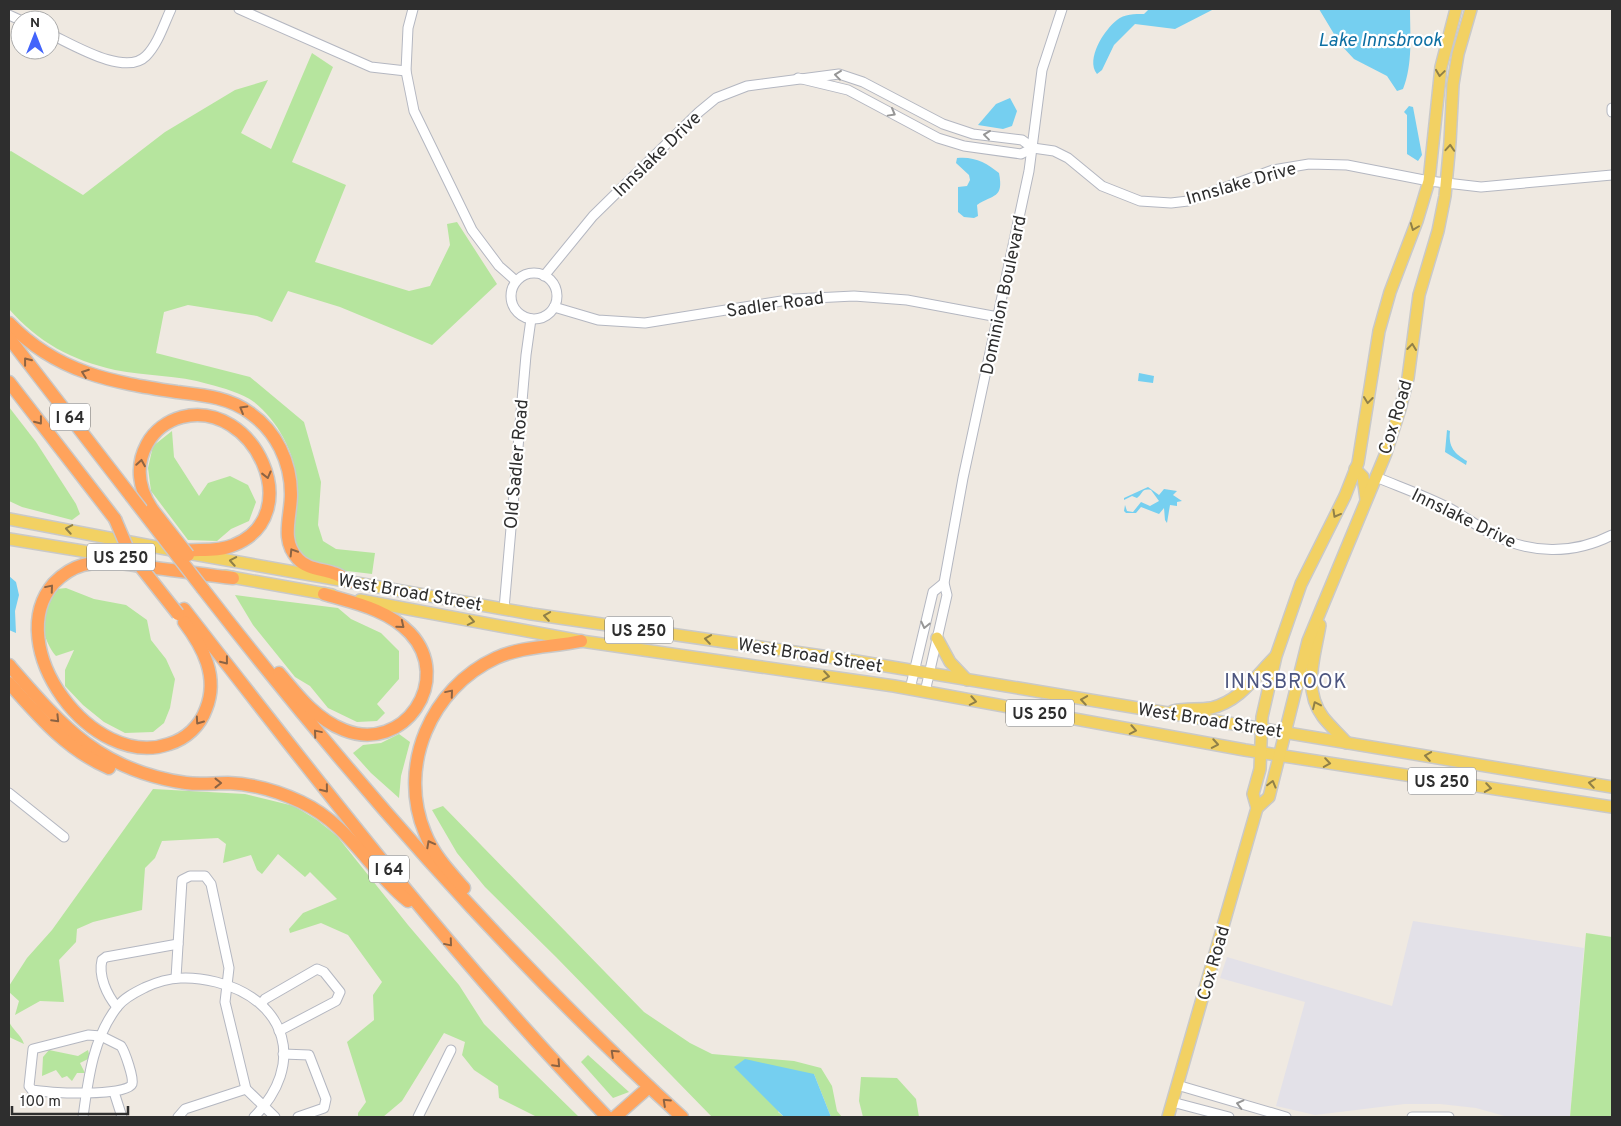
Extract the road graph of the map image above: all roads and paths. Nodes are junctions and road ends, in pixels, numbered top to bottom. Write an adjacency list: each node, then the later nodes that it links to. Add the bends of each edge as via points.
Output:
1 (171, 9): 7 (street, via 153,46 135,63 106,59)
2 (239, 9): 8 (street, via 371,67)
3 (413, 9): 8 (street, via 408,28)
4 (1062, 9): 12 (street, Dominion Boulevard, via 1042,70)
5 (1456, 9): 14 (main road, Cox Road, one-way to 14, via 1441,67)
6 (1471, 9): 15 (main road, Cox Road, one-way to 6, via 1453,84)
7 (60, 38)
8 (406, 71): 17 (street, via 414,111 472,230 494,260)
9 (798, 78): 12 (street, Innslake Drive, one-way to 9, via 1022,140 973,134 943,124 851,78 828,74); 12 (street, Innslake Drive, one-way to 12, via 848,90 949,142 1021,154); 16 (street, Innslake Drive, via 747,86 711,102 593,216)
10 (1612, 108): 11 (street)
11 (1612, 112)
12 (1033, 148): 14 (street, Innslake Drive, via 1063,155 1086,175 1116,193 1157,203 1188,201 1273,170 1308,164 1364,167); 19 (street, Dominion Boulevard)
13 (1612, 175): 15 (street, Innslake Drive, via 1496,187)
14 (1429, 181): 15 (street, Innslake Drive); 24 (main road, Cox Road, one-way to 24, via 1379,330)
15 (1447, 183): 26 (main road, Cox Road, one-way to 15, via 1408,378 1420,295)
16 (544, 276): 17 (street, via 531,273); 18 (street, via 556,289)
17 (516, 281): 20 (street, via 511,293 513,306 522,316)
18 (554, 307): 19 (street, Sadler Road, via 598,320 645,323 794,299 854,296 907,300); 20 (street, via 545,316)
19 (998, 317): 34 (street, Dominion Boulevard)
20 (531, 319): 38 (street, Old Sadler Road)
21 (9, 323): 33 (highway, one-way to 21, via 334,573 303,564 293,553 287,536 291,496 287,463 271,434 248,412 212,397 119,383 85,373 46,354)
22 (9, 338): 35 (highway, I 64, one-way to 22, bridge)
23 (9, 382): 39 (highway, I 64, one-way to 39, bridge, via 115,519)
24 (1360, 453): 25 (main road, Cox Road); 26 (main road, via 1368,471)
25 (1355, 469): 27 (main road, via 1364,477); 43 (main road, Cox Road, one-way to 43, via 1301,584)
26 (1376, 477): 27 (main road, Cox Road); 29 (street, Innslake Drive, via 1441,504 1497,537 1527,547 1569,549)
27 (1366, 500): 37 (main road, Cox Road)
28 (9, 519): 31 (main road, West Broad Street / US 250, one-way to 28)
29 (1612, 535)
30 (9, 539): 32 (main road, West Broad Street / US 250)
31 (182, 551): 33 (main road, West Broad Street / US 250, one-way to 31); 35 (highway, one-way to 31, bridge, via 193,562 152,509 140,483 140,461 150,439 169,422 191,416 214,418 239,431 257,450 266,469 269,492 266,513 256,530 240,543 228,547)
32 (233, 578): 36 (main road, West Broad Street / US 250); 39 (highway, one-way to 32, via 204,652 211,686 210,700 200,721 172,743 142,749 104,736 70,710 52,688 42,666 34,623 38,606 50,588 74,569 110,562)
33 (350, 582): 38 (main road, West Broad Street / US 250)
34 (944, 583): 41 (street, Dominion Boulevard, via 947,595); 45 (street, Dominion Boulevard, one-way to 45, via 933,592)
35 (203, 589): 40 (highway, I 64)
36 (324, 594): 40 (highway, one-way to 40, via 387,615 410,633 419,646 427,669 424,693 416,710 396,728 368,735 350,732 328,722); 42 (main road, West Broad Street / US 250, one-way to 42)
37 (1323, 604): 53 (main road, Cox Road, via 1304,654); 54 (main road, one-way to 37, via 1322,716 1311,689)
38 (504, 609): 45 (main road, West Broad Street / US 250, one-way to 38)
39 (181, 612): 63 (highway, I 64, one-way to 63)
40 (240, 637): 65 (highway, I 64, one-way to 40, via 378,805)
41 (937, 638): 46 (street, Dominion Boulevard); 47 (main road, via 950,662)
42 (581, 641): 49 (main road, West Broad Street / US 250, one-way to 49); 65 (highway, one-way to 42, via 438,858 428,840 416,805 416,764 434,713 457,684 474,670 515,652)
43 (1276, 656): 51 (main road, via 1231,700 1211,708 1184,708); 52 (main road, Cox Road)
44 (9, 665): 57 (highway, one-way to 57, via 54,716 91,748 141,773)
45 (915, 671): 46 (main road, West Broad Street / US 250); 49 (street, Dominion Boulevard)
46 (929, 673): 47 (main road, West Broad Street / US 250); 50 (street, Dominion Boulevard)
47 (967, 680): 51 (main road, West Broad Street / US 250, one-way to 47)
48 (9, 683): 57 (highway, via 54,732 90,758 138,778)
49 (910, 689): 50 (main road, West Broad Street / US 250)
50 (925, 692): 55 (main road, West Broad Street / US 250, one-way to 55)
51 (1166, 713): 52 (main road, West Broad Street / US 250)
52 (1261, 729): 53 (main road, West Broad Street / US 250); 55 (main road, Cox Road)
53 (1285, 732): 54 (main road, West Broad Street / US 250); 56 (main road, Cox Road)
54 (1347, 743): 58 (main road, West Broad Street / US 250, one-way to 54)
55 (1260, 752): 56 (main road, West Broad Street / US 250); 61 (main road, Cox Road, via 1260,769 1253,794)
56 (1279, 755): 60 (main road, West Broad Street / US 250, one-way to 60); 61 (main road, Cox Road, one-way to 56, via 1268,797)
57 (188, 784): 63 (highway, one-way to 63, via 229,783 261,788 315,809 343,830 393,889)
58 (1612, 787)
59 (9, 793): 62 (street)
60 (1612, 806)
61 (1257, 808): 74 (main road, Cox Road)
62 (64, 837)
63 (427, 917): 88 (highway, I 64, one-way to 88, via 530,1035)
64 (178, 944): 66 (street); 67 (street, via 182,880 190,876 205,876 211,884 229,968); 69 (street, via 102,960 106,993)
65 (512, 952): 75 (highway, I 64, one-way to 65)
66 (176, 978): 67 (street); 69 (street, via 165,979 137,991)
67 (228, 986): 68 (street, via 250,995); 76 (street, via 225,1002)
68 (261, 1004): 70 (street); 70 (street, via 317,969 324,972 340,992 336,1001)
69 (116, 1007): 71 (street)
70 (279, 1031): 73 (street)
71 (101, 1036): 77 (street); 77 (street, via 88,1035 36,1046 31,1051 29,1086 32,1090); 78 (street, via 122,1046 132,1079 127,1089)
72 (450, 1050): 87 (street)
73 (283, 1054): 80 (street, via 279,1084); 86 (street, via 309,1055 326,1099 324,1108)
74 (1177, 1085): 79 (main road, Cox Road); 93 (street, one-way to 74)
75 (650, 1087): 89 (highway); 90 (highway, I 64, one-way to 75)
76 (246, 1089): 80 (street); 83 (street, via 185,1109)
77 (86, 1091): 78 (street); 81 (street)
78 (114, 1092): 82 (street)
79 (1172, 1102): 91 (main road, Cox Road); 92 (street)
80 (265, 1106): 84 (street); 85 (street)
81 (83, 1117)
82 (122, 1117)
83 (178, 1117)
84 (254, 1117)
85 (275, 1117)
86 (298, 1117)
87 (418, 1117)
88 (608, 1117)
89 (615, 1117)
90 (682, 1117)
91 (1168, 1117)
92 (1229, 1117)
93 (1286, 1117)
94 (1412, 1117): 95 (street)
95 (1449, 1117)

